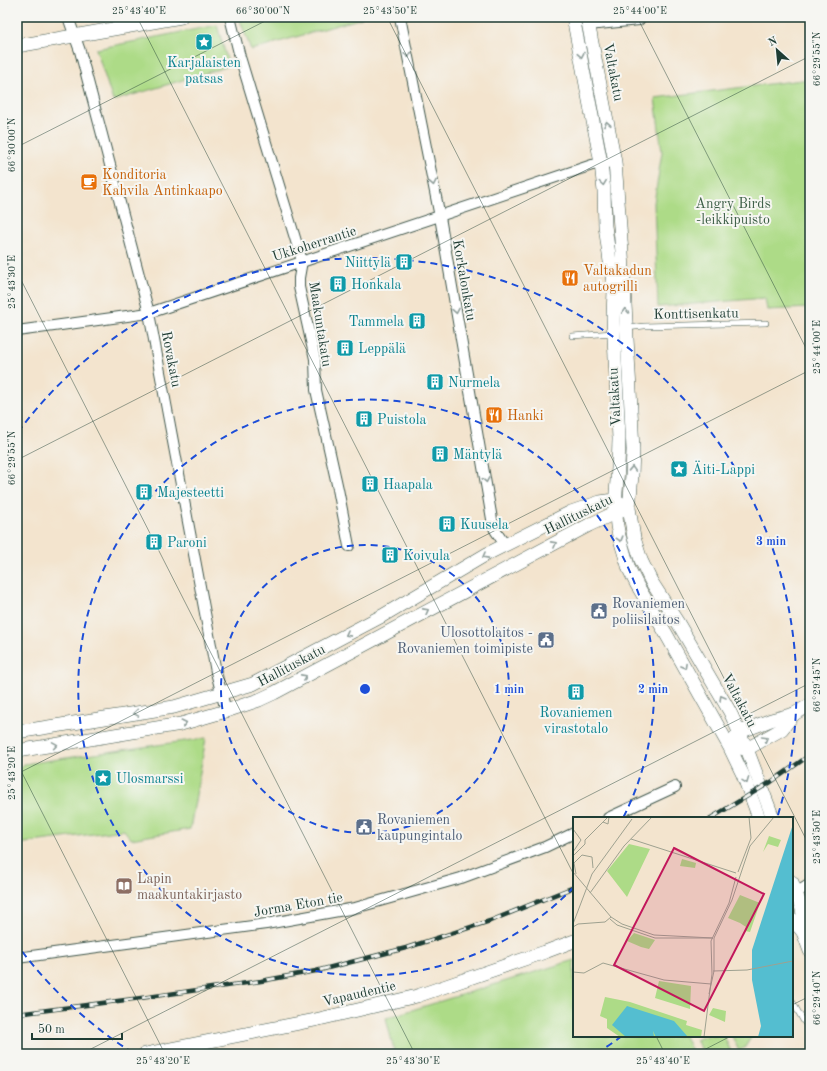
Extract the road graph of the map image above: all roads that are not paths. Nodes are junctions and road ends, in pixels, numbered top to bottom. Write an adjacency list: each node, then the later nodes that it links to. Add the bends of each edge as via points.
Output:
1 (68, 17): 8 (street, Rovakatu)
2 (182, 17): 8 (street)
3 (230, 17): 13 (street, Maakuntakatu)
4 (400, 17): 12 (street, Korkalonkatu, one-way to 12)
5 (573, 17): 11 (street, Valtakatu, one-way to 11)
6 (639, 20): 7 (street)
7 (588, 21): 10 (street, Valtakatu, one-way to 7)
8 (75, 35): 9 (street); 14 (street, Rovakatu)
9 (17, 46)
10 (614, 162): 11 (street, Ukkoherrantie); 16 (street, Valtakatu, one-way to 10)
11 (601, 163): 12 (street, Ukkoherrantie); 18 (street, Valtakatu, one-way to 18, via 605,226 614,290)
12 (440, 217): 13 (street, Ukkoherrantie); 22 (street, Korkalonkatu, one-way to 22, via 493,525)
13 (302, 262): 14 (street, Ukkoherrantie); 23 (street, Maakuntakatu, via 299,287 315,358 316,390)
14 (149, 313): 17 (street, Ukkoherrantie); 28 (street, Rovakatu)
15 (766, 323): 16 (lane, Konttisenkatu)
16 (626, 328): 21 (street, Valtakatu, one-way to 16, via 633,450)
17 (17, 331)
18 (614, 333): 19 (lane); 20 (street, Valtakatu, via 619,439)
19 (572, 336)
20 (615, 506): 21 (street, Hallituskatu); 22 (street, Hallituskatu, via 600,502 571,512); 24 (street, Hallituskatu, one-way to 20, via 589,524); 34 (street, Valtakatu, one-way to 34, via 619,536 634,580)
21 (629, 508): 33 (street, Valtakatu, one-way to 21, via 646,571 635,543)
22 (505, 545): 24 (street); 25 (street, Hallituskatu, one-way to 25)
23 (349, 546)
24 (529, 557): 27 (street, Hallituskatu, one-way to 24)
25 (382, 616): 26 (street, Hallituskatu); 27 (street)
26 (363, 626): 27 (street); 28 (street, Hallituskatu, one-way to 28, via 253,684)
27 (380, 636): 30 (street, Hallituskatu, one-way to 27, via 274,693)
28 (221, 693): 30 (street, Rovakatu); 32 (street, Hallituskatu, one-way to 32, via 174,706)
29 (810, 705): 31 (street)
30 (226, 711): 36 (street, Hallituskatu, one-way to 30, via 180,724)
31 (794, 714): 33 (street); 35 (street, one-way to 31, via 782,730)
32 (17, 732)
33 (740, 732): 34 (street); 35 (street, Valtakatu)
34 (729, 746): 35 (street); 39 (street, Valtakatu, one-way to 39)
35 (747, 749): 40 (street, Valtakatu)
36 (17, 751)
37 (675, 787): 38 (street)
38 (610, 817)
39 (759, 817)
40 (772, 817)
41 (573, 833): 48 (street, Jorma Eton tie, via 545,847 461,878 355,908 266,924)
42 (810, 884): 43 (street)
43 (794, 888): 45 (street, via 802,909)
44 (793, 920): 45 (street)
45 (803, 932): 47 (street)
46 (573, 940): 51 (street, Vapaudentie, via 417,996)
47 (810, 951)
48 (17, 958)
49 (793, 1003): 50 (lane)
50 (810, 1028)
51 (182, 1050): 52 (street, Vapaudentie)
52 (145, 1054)

